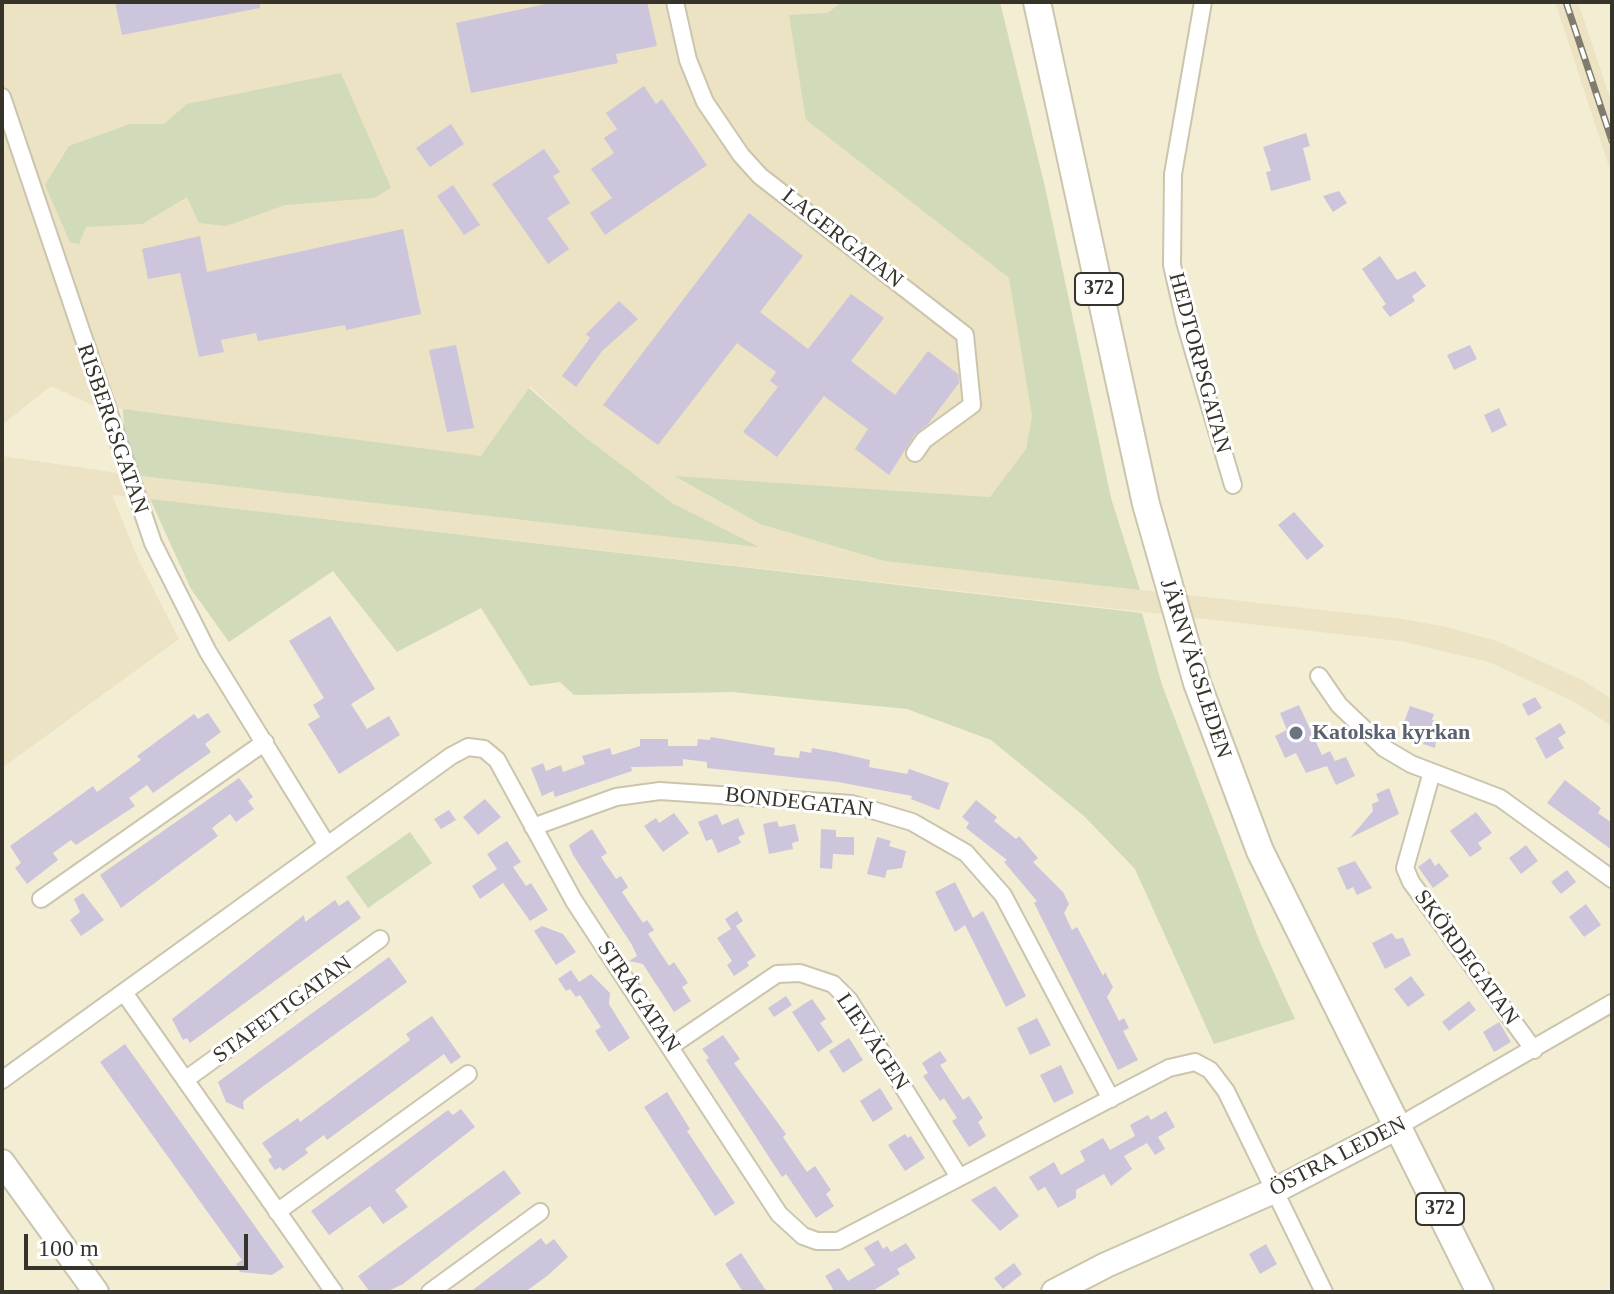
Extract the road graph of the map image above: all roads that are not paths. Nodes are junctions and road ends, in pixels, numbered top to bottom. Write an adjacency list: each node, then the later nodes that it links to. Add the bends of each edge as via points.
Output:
1 (675, 2): 5 (street, LAGERGATAN, via 688,60 705,102 741,155 760,176 965,335 972,405 924,440)
2 (1037, 2): 23 (main road, JÄRNVÄGSLEDEN / 372, via 1183,642 1260,851)
3 (1203, 2): 6 (street, HEDTORPSGATAN, via 1173,174 1172,265)
4 (2, 97): 8 (street, RISBERGSGATAN, via 153,543 208,652)
5 (915, 453)
6 (1233, 485)
7 (1319, 676): 9 (street, via 1359,727 1384,748)
8 (265, 742): 11 (street, RISBERGSGATAN); 13 (street)
9 (1432, 772): 12 (street, via 1500,798); 18 (street, SKÖRDEGATAN, via 1405,868)
10 (533, 827): 11 (street, STRÅGATAN, via 497,760 484,749 468,747); 17 (street, STRÅGATAN, via 574,901); 22 (street, BONDEGATAN, via 616,797 660,791 852,804 912,822 966,853 1003,895)
11 (327, 845): 15 (street, STRÅGATAN)
12 (1612, 879)
13 (41, 899)
14 (380, 939): 21 (street, STAFETTGATAN)
15 (125, 994): 20 (street, STRÅGATAN); 21 (street)
16 (1609, 1010): 18 (street, ÖSTRA LEDEN)
17 (671, 1046): 25 (street, STRÅGATAN, via 779,1214 803,1236 838,1241); 25 (street, LIEVÄGEN, via 777,974 800,973 833,984 849,1000)
18 (1534, 1050): 23 (street, ÖSTRA LEDEN)
19 (468, 1074): 27 (street)
20 (2, 1080)
21 (185, 1080): 27 (street)
22 (1111, 1099): 25 (street, STRÅGATAN); 26 (street, STRÅGATAN, via 1169,1068 1195,1062 1210,1070)
23 (1399, 1126): 26 (street, ÖSTRA LEDEN); 34 (main road, JÄRNVÄGSLEDEN / 372)
24 (2, 1162): 29 (street)
25 (959, 1177)
26 (1276, 1190): 32 (street, ÖSTRA LEDEN); 33 (street, STRÅGATAN)
27 (277, 1212): 30 (street)
28 (540, 1212): 31 (street)
29 (96, 1292)
30 (334, 1292)
31 (430, 1292)
32 (1054, 1292)
33 (1324, 1292)
34 (1480, 1292)

